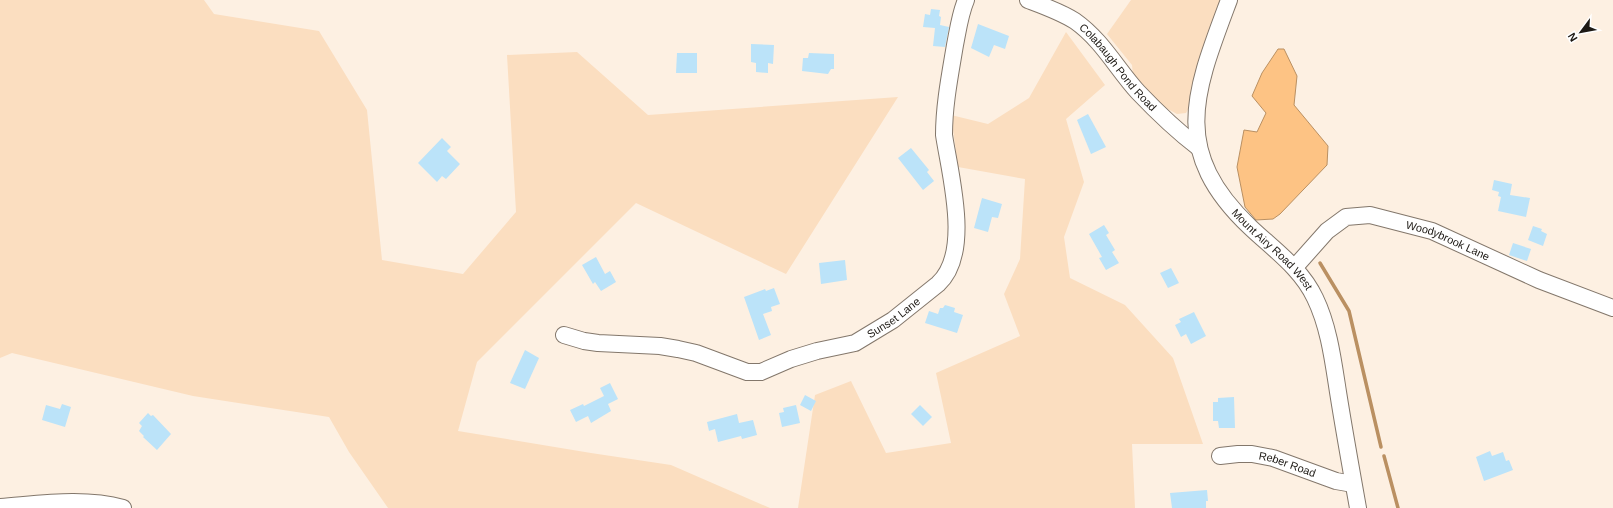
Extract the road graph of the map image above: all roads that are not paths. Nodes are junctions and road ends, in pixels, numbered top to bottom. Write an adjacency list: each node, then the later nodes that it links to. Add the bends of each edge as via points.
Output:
1 (966, 0): 7 (street, Sunset Lane, via 953,56 944,122 955,212 955,249 944,279 893,320 855,343 791,359 761,372 747,372 678,349 598,344)
2 (1028, 0): 4 (street, Colabaugh Pond Road, via 1056,11 1088,31 1138,92)
3 (1229, 0): 4 (street, Mount Airy Road West, via 1206,65 1199,94 1196,120)
4 (1199, 148): 5 (street, Mount Airy Road West, via 1209,174 1226,200 1250,227)
5 (1294, 267): 6 (street, Woodybrook Lane, via 1327,231 1346,217 1370,215 1432,231 1539,280); 9 (street, Mount Airy Road West, via 1312,291 1325,327)
6 (1613, 308)
7 (564, 335)
8 (1220, 456): 9 (street, Reber Road, via 1238,454 1272,458 1336,481)
9 (1353, 484): 13 (street, Mount Airy Road West)
10 (46, 506): 11 (street); 12 (street, via 107,503)
11 (0, 507)
12 (123, 508)
13 (1358, 508)

